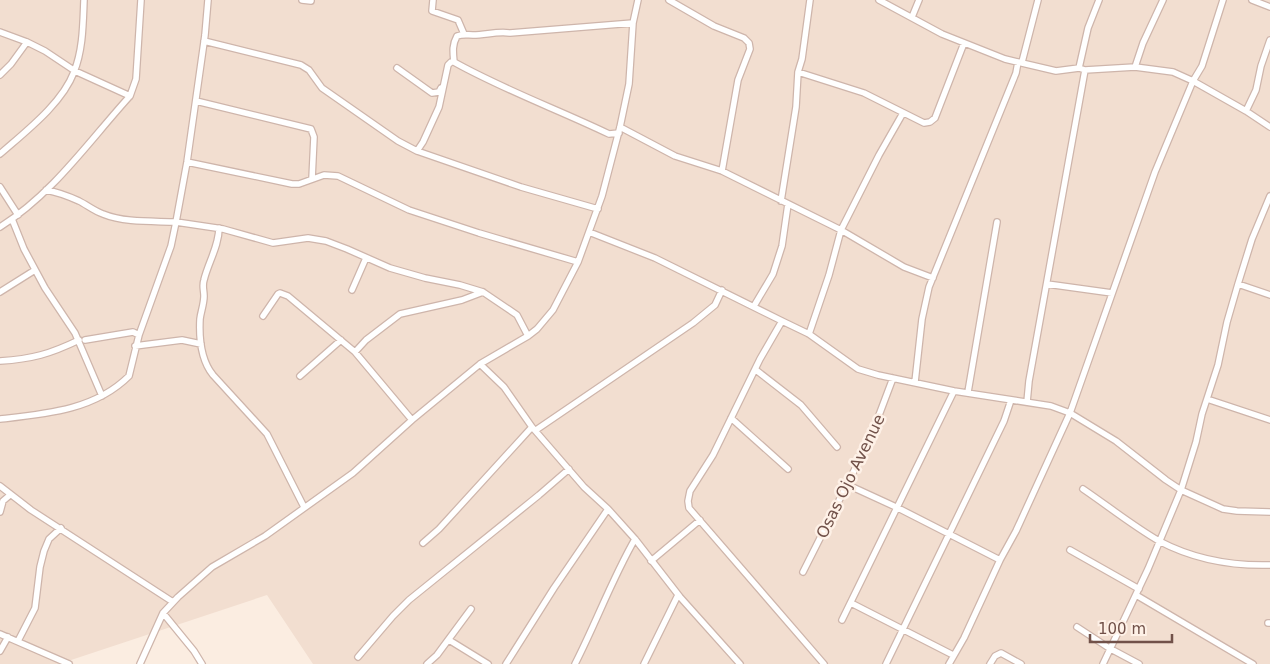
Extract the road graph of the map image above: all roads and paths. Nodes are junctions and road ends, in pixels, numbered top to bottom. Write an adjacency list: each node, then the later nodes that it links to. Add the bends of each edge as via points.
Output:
1 (84, 0): 31 (street, via 81,45)
2 (141, 0): 36 (street, via 136,79)
3 (208, 0): 22 (street)
4 (302, 0): 16 (street)
5 (433, 0): 21 (street, via 432,11 458,20)
6 (638, 0): 19 (street)
7 (669, 0): 45 (street, via 749,42 750,49 738,80)
8 (810, 0): 32 (street)
9 (880, 0): 18 (street)
10 (919, 0): 18 (street)
11 (1038, 0): 27 (street)
12 (1099, 0): 30 (street, via 1088,28)
13 (1163, 0): 28 (street)
14 (1223, 0): 34 (street, via 1202,66)
15 (1252, 0): 17 (street)
16 (311, 1)
17 (1270, 7)
18 (912, 17): 25 (street)
19 (633, 23): 21 (street); 41 (street, via 629,84)
20 (0, 32): 24 (street)
21 (464, 34): 26 (street, via 457,36 454,42)
22 (204, 40): 37 (street); 42 (street, via 301,64 322,88)
23 (1270, 40): 38 (street, via 1256,90)
24 (27, 42): 31 (street); 33 (street)
25 (964, 43): 27 (street); 39 (street, via 935,118 924,123)
26 (454, 62): 35 (street, via 448,65); 41 (street, via 486,80 608,134)
27 (1020, 62): 30 (street, via 1056,71); 64 (street)
28 (1136, 67): 30 (street); 34 (street, via 1172,72)
29 (397, 68): 35 (street, via 432,93 439,92)
30 (1082, 69): 65 (street)
31 (75, 71): 36 (street); 43 (street, via 60,98)
32 (798, 72): 39 (street, via 864,93); 50 (street)
33 (0, 74)
34 (1193, 81): 38 (street); 71 (street, via 1155,172)
35 (443, 84): 42 (street, via 439,107)
36 (130, 96): 48 (street)
37 (196, 100): 44 (street); 46 (street, via 312,129)
38 (1246, 111): 40 (street)
39 (904, 113): 59 (street)
40 (1270, 127)
41 (619, 130): 45 (street, via 675,156); 52 (street)
42 (416, 151): 52 (street)
43 (0, 154)
44 (187, 162): 46 (street, via 292,184); 55 (street)
45 (722, 171): 50 (street)
46 (312, 179): 62 (street, via 324,175 338,176 409,210)
47 (0, 186): 53 (street)
48 (46, 190): 53 (street); 55 (street, via 80,201 109,216)
49 (1270, 196): 66 (street)
50 (782, 201): 51 (street)
51 (788, 204): 59 (street); 73 (street, via 782,246 773,274)
52 (598, 209): 60 (street)
53 (18, 215): 54 (street)
54 (12, 219): 57 (street); 63 (street)
55 (176, 222): 58 (street); 77 (street, via 171,246)
56 (997, 222): 91 (street)
57 (0, 227)
58 (219, 228): 61 (street, via 273,242 308,238 326,241); 81 (street, via 217,244 203,282)
59 (841, 230): 64 (street, via 904,266); 76 (street)
60 (589, 232): 62 (street); 68 (street, via 655,258)
61 (366, 258): 67 (street); 70 (street, via 390,268)
62 (578, 262): 78 (street, via 553,310)
63 (35, 270): 69 (street); 79 (street)
64 (933, 278): 89 (street, via 922,318)
65 (1047, 284): 71 (street); 95 (street)
66 (1238, 284): 72 (street); 93 (street)
67 (352, 290)
68 (722, 290): 73 (street); 101 (street, via 715,305 693,323)
69 (0, 292)
70 (483, 292): 78 (street, via 517,315); 83 (street, via 400,314)
71 (1112, 293): 96 (street)
72 (1270, 295)
73 (754, 306): 75 (street)
74 (263, 316): 80 (street, via 278,294 283,294)
75 (782, 321): 76 (street); 86 (street)
76 (809, 334): 88 (street, via 858,369)
77 (138, 335): 79 (street, via 133,332); 82 (street)
78 (528, 336): 85 (street)
79 (82, 340): 84 (street, via 26,360); 92 (street)
80 (340, 340): 83 (street); 87 (street)
81 (201, 344): 82 (street, via 182,340); 110 (street, via 208,368 267,434)
82 (136, 346): 92 (street, via 129,376)
83 (355, 352): 99 (street)
84 (0, 361)
85 (480, 364): 99 (street); 101 (street, via 504,387)
86 (756, 370): 97 (street); 102 (street, via 801,405)
87 (300, 376)
88 (893, 378): 89 (street); 105 (street, Osas Ojo Avenue)
89 (915, 382): 90 (street)
90 (954, 390): 91 (street); 111 (street)
91 (968, 392): 94 (street)
92 (102, 396): 98 (street, via 90,403 56,412)
93 (1207, 399): 100 (street); 108 (street)
94 (1011, 400): 95 (street); 117 (street)
95 (1027, 402): 96 (street)
96 (1070, 413): 108 (street, via 1116,441); 123 (street)
97 (732, 418): 104 (street); 115 (street, via 690,491 689,508)
98 (0, 419)
99 (412, 420): 110 (street, via 354,473)
100 (1270, 420)
101 (534, 429): 103 (street); 120 (street)
102 (836, 447)
103 (568, 468): 112 (street); 142 (street, via 522,510 420,591 393,616)
104 (788, 469)
105 (848, 485): 111 (street); 125 (street, Osas Ojo Avenue)
106 (0, 486): 109 (street)
107 (1083, 489): 119 (street)
108 (1181, 490): 114 (street, via 1224,509); 119 (street)
109 (10, 495): 113 (street, via 3,501); 116 (street)
110 (304, 507): 128 (street, via 265,536 212,567)
111 (898, 508): 117 (street); 129 (street)
112 (608, 509): 118 (street); 148 (street)
113 (0, 512)
114 (1270, 512)
115 (700, 520): 122 (street); 152 (street)
116 (60, 528): 128 (street); 138 (street, via 44,551 35,608)
117 (950, 534): 123 (street); 134 (street)
118 (635, 539): 122 (street); 149 (street)
119 (1160, 541): 124 (street, via 1228,564); 126 (street)
120 (423, 543)
121 (1070, 550): 126 (street)
122 (651, 560): 127 (street)
123 (1000, 560): 141 (street)
124 (1270, 565)
125 (803, 572)
126 (1138, 592): 139 (street); 159 (street)
127 (678, 595): 150 (street); 151 (street)
128 (173, 602): 131 (street)
129 (851, 603): 132 (street); 134 (street)
130 (471, 609): 137 (street)
131 (163, 613): 144 (street); 145 (street)
132 (842, 620)
133 (1077, 627): 139 (street)
134 (904, 630): 141 (street); 153 (street)
135 (0, 634): 136 (street)
136 (8, 637): 138 (street); 140 (street)
137 (448, 640): 146 (street); 147 (street)
138 (18, 641): 143 (street)
139 (1109, 648): 157 (street); 158 (street)
140 (0, 651)
141 (953, 655): 154 (street)
142 (358, 657)
143 (69, 664)
144 (140, 664)
145 (202, 664)
146 (428, 664)
147 (488, 664)
148 (506, 664)
149 (575, 664)
150 (644, 664)
151 (740, 664)
152 (824, 664)
153 (886, 664)
154 (949, 664)
155 (990, 664): 156 (street, via 1001,653)
156 (1021, 664)
157 (1103, 664)
158 (1139, 664)
159 (1253, 664)

